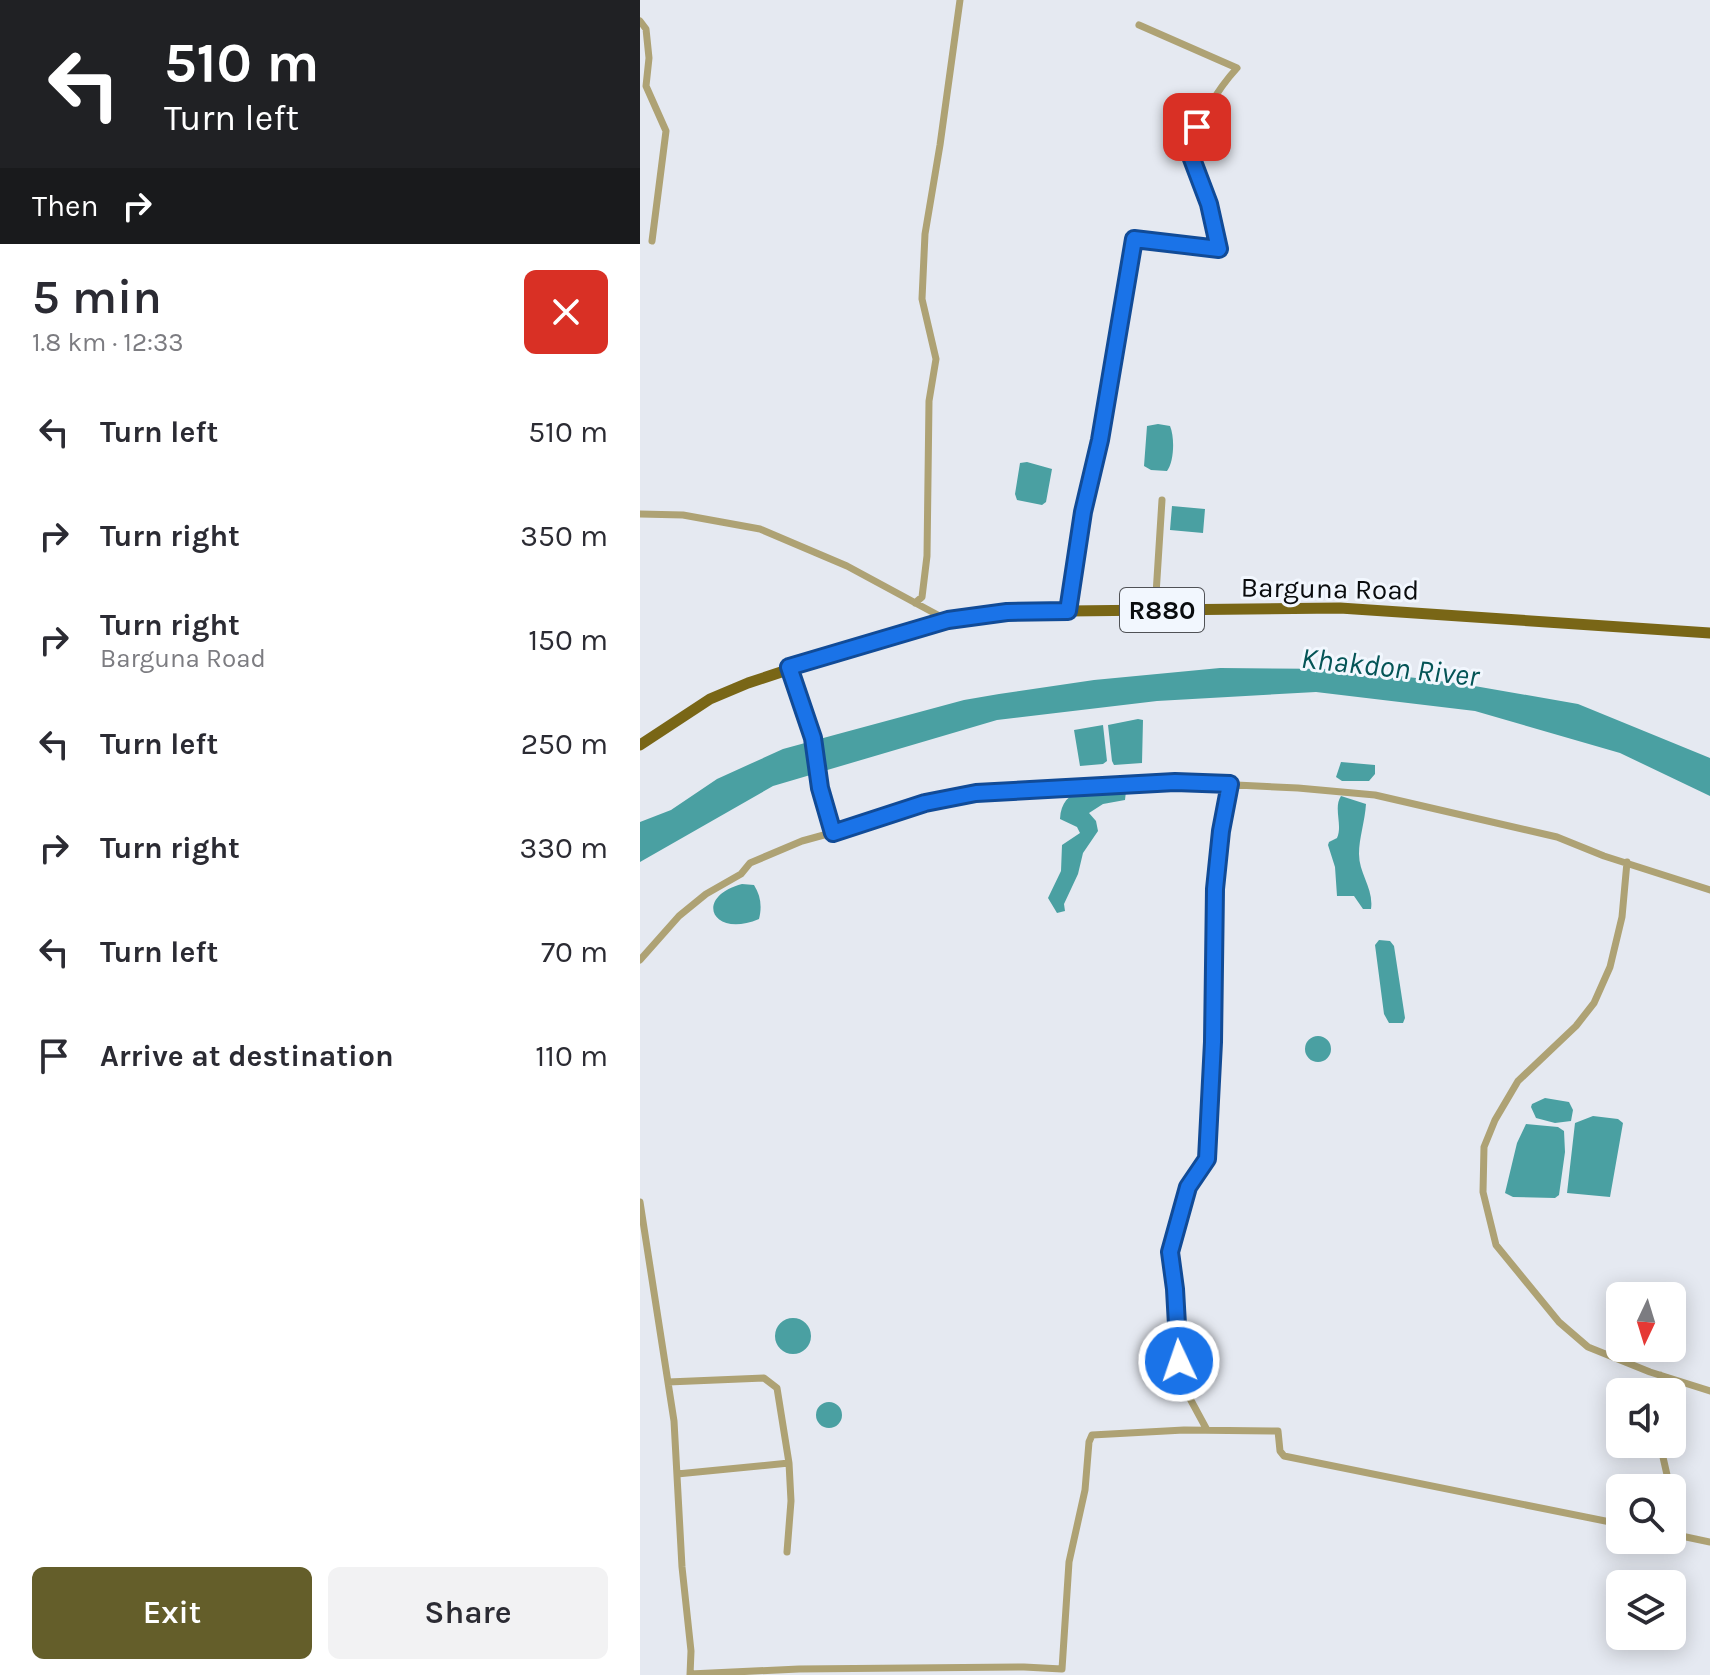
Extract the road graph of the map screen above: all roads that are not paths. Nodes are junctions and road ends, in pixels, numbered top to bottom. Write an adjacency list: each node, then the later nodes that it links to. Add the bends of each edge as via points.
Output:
1 (960, 0): 7 (street, via 925,234 922,299 936,359 929,401 927,556 922,597)
2 (640, 21): 4 (street, via 649,58 646,86 666,131)
3 (1139, 25): 9 (street, via 1237,68 1203,116 1189,151 1219,249 1134,239)
4 (652, 241)
5 (1162, 500): 8 (street)
6 (640, 514): 7 (street, via 683,515 760,529 847,566)
7 (915, 603): 10 (street)
8 (1155, 610): 9 (main road, Barguna Road / R880); 11 (main road, Barguna Road / R880, via 1340,608)
9 (1068, 611): 10 (main road, Barguna Road / R880)
10 (948, 620): 12 (main road, Barguna Road / R880)
11 (1710, 633)
12 (789, 667): 13 (main road, Barguna Road / R880, via 710,699); 15 (street, via 813,738)
13 (640, 745)
14 (1230, 784): 15 (street, via 976,793 925,803); 16 (street, via 1375,795 1557,837); 24 (street, via 1215,889 1207,1159 1188,1187 1170,1252 1181,1382)
15 (833, 833): 18 (street, via 750,863 679,916)
16 (1627, 862): 17 (street); 20 (street, via 1610,967 1594,1003 1518,1081 1495,1120 1484,1147 1483,1192 1496,1245 1559,1322 1588,1347)
17 (1710, 890)
18 (640, 960)
19 (640, 1202): 22 (street)
20 (1660, 1375): 21 (street); 23 (street)
21 (1660, 1378)
22 (668, 1382): 25 (street, via 764,1378 777,1388); 26 (street)
23 (1710, 1391)
24 (1207, 1430): 27 (street, via 1278,1431 1284,1456); 31 (street, via 1090,1437 1069,1562 1062,1669 799,1669)
25 (789, 1463): 26 (street); 30 (street)
26 (677, 1474): 31 (street)
27 (1606, 1521)
28 (1686, 1537): 29 (street)
29 (1710, 1542)
30 (787, 1552)
31 (690, 1675)

